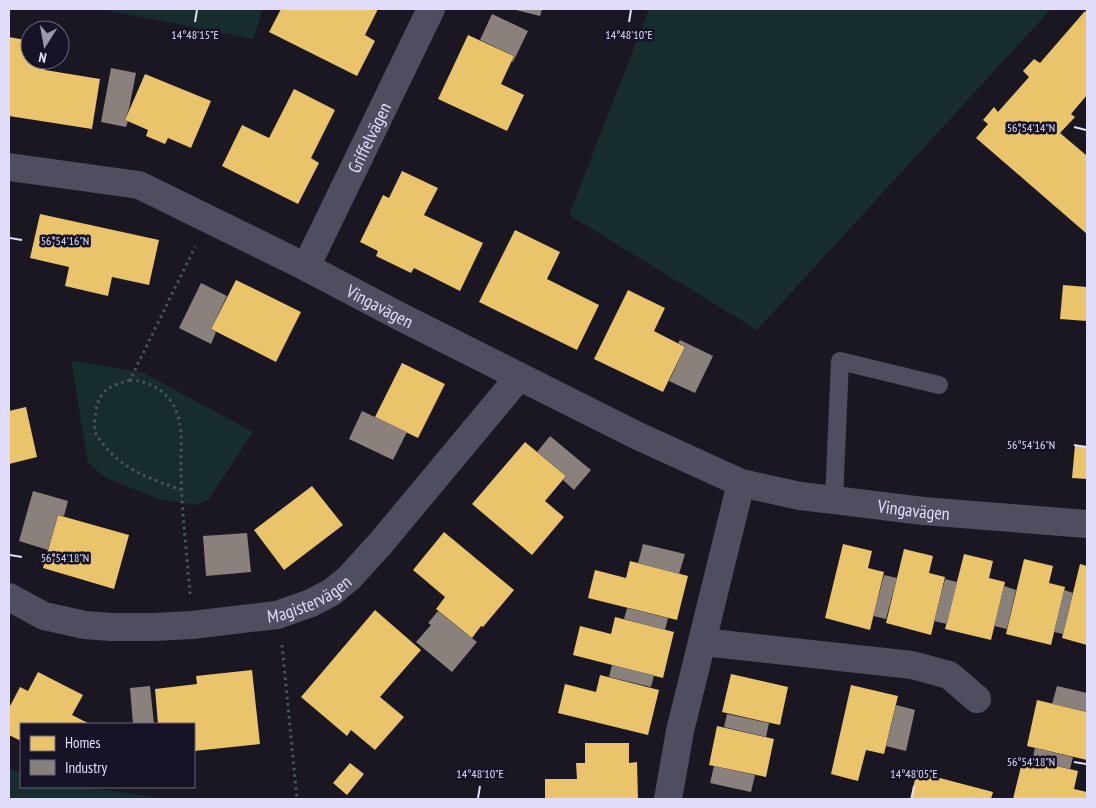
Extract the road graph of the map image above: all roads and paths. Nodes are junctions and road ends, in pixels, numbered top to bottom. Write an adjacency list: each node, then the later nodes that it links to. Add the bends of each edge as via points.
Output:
1 (431, 9): 4 (street, Griffelvägen)
2 (9, 167): 3 (street, Vingavägen, via 138,185)
3 (209, 220): 4 (street, Vingavägen); 6 (path)
4 (306, 266): 5 (street, Vingavägen)
5 (519, 377): 8 (street, Vingavägen); 13 (street, Magistervägen, via 349,578 312,603)
6 (130, 380): 9 (path, via 142,380 154,386 166,396 177,413); 9 (path, via 102,394 97,404 96,434 121,462 152,480)
7 (938, 385): 10 (lane, via 840,361)
8 (742, 483): 10 (street, Vingavägen); 15 (street)
9 (182, 490): 14 (path)
10 (834, 500): 11 (street, Vingavägen, via 923,511)
11 (1087, 524)
12 (9, 598): 14 (street, Magistervägen, via 44,616 85,625)
13 (277, 615): 14 (street, Magistervägen); 17 (path)
14 (192, 625)
15 (702, 642): 16 (street, via 912,665 949,675); 18 (street, via 680,731)
16 (977, 699)
17 (297, 799)
18 (668, 799)

